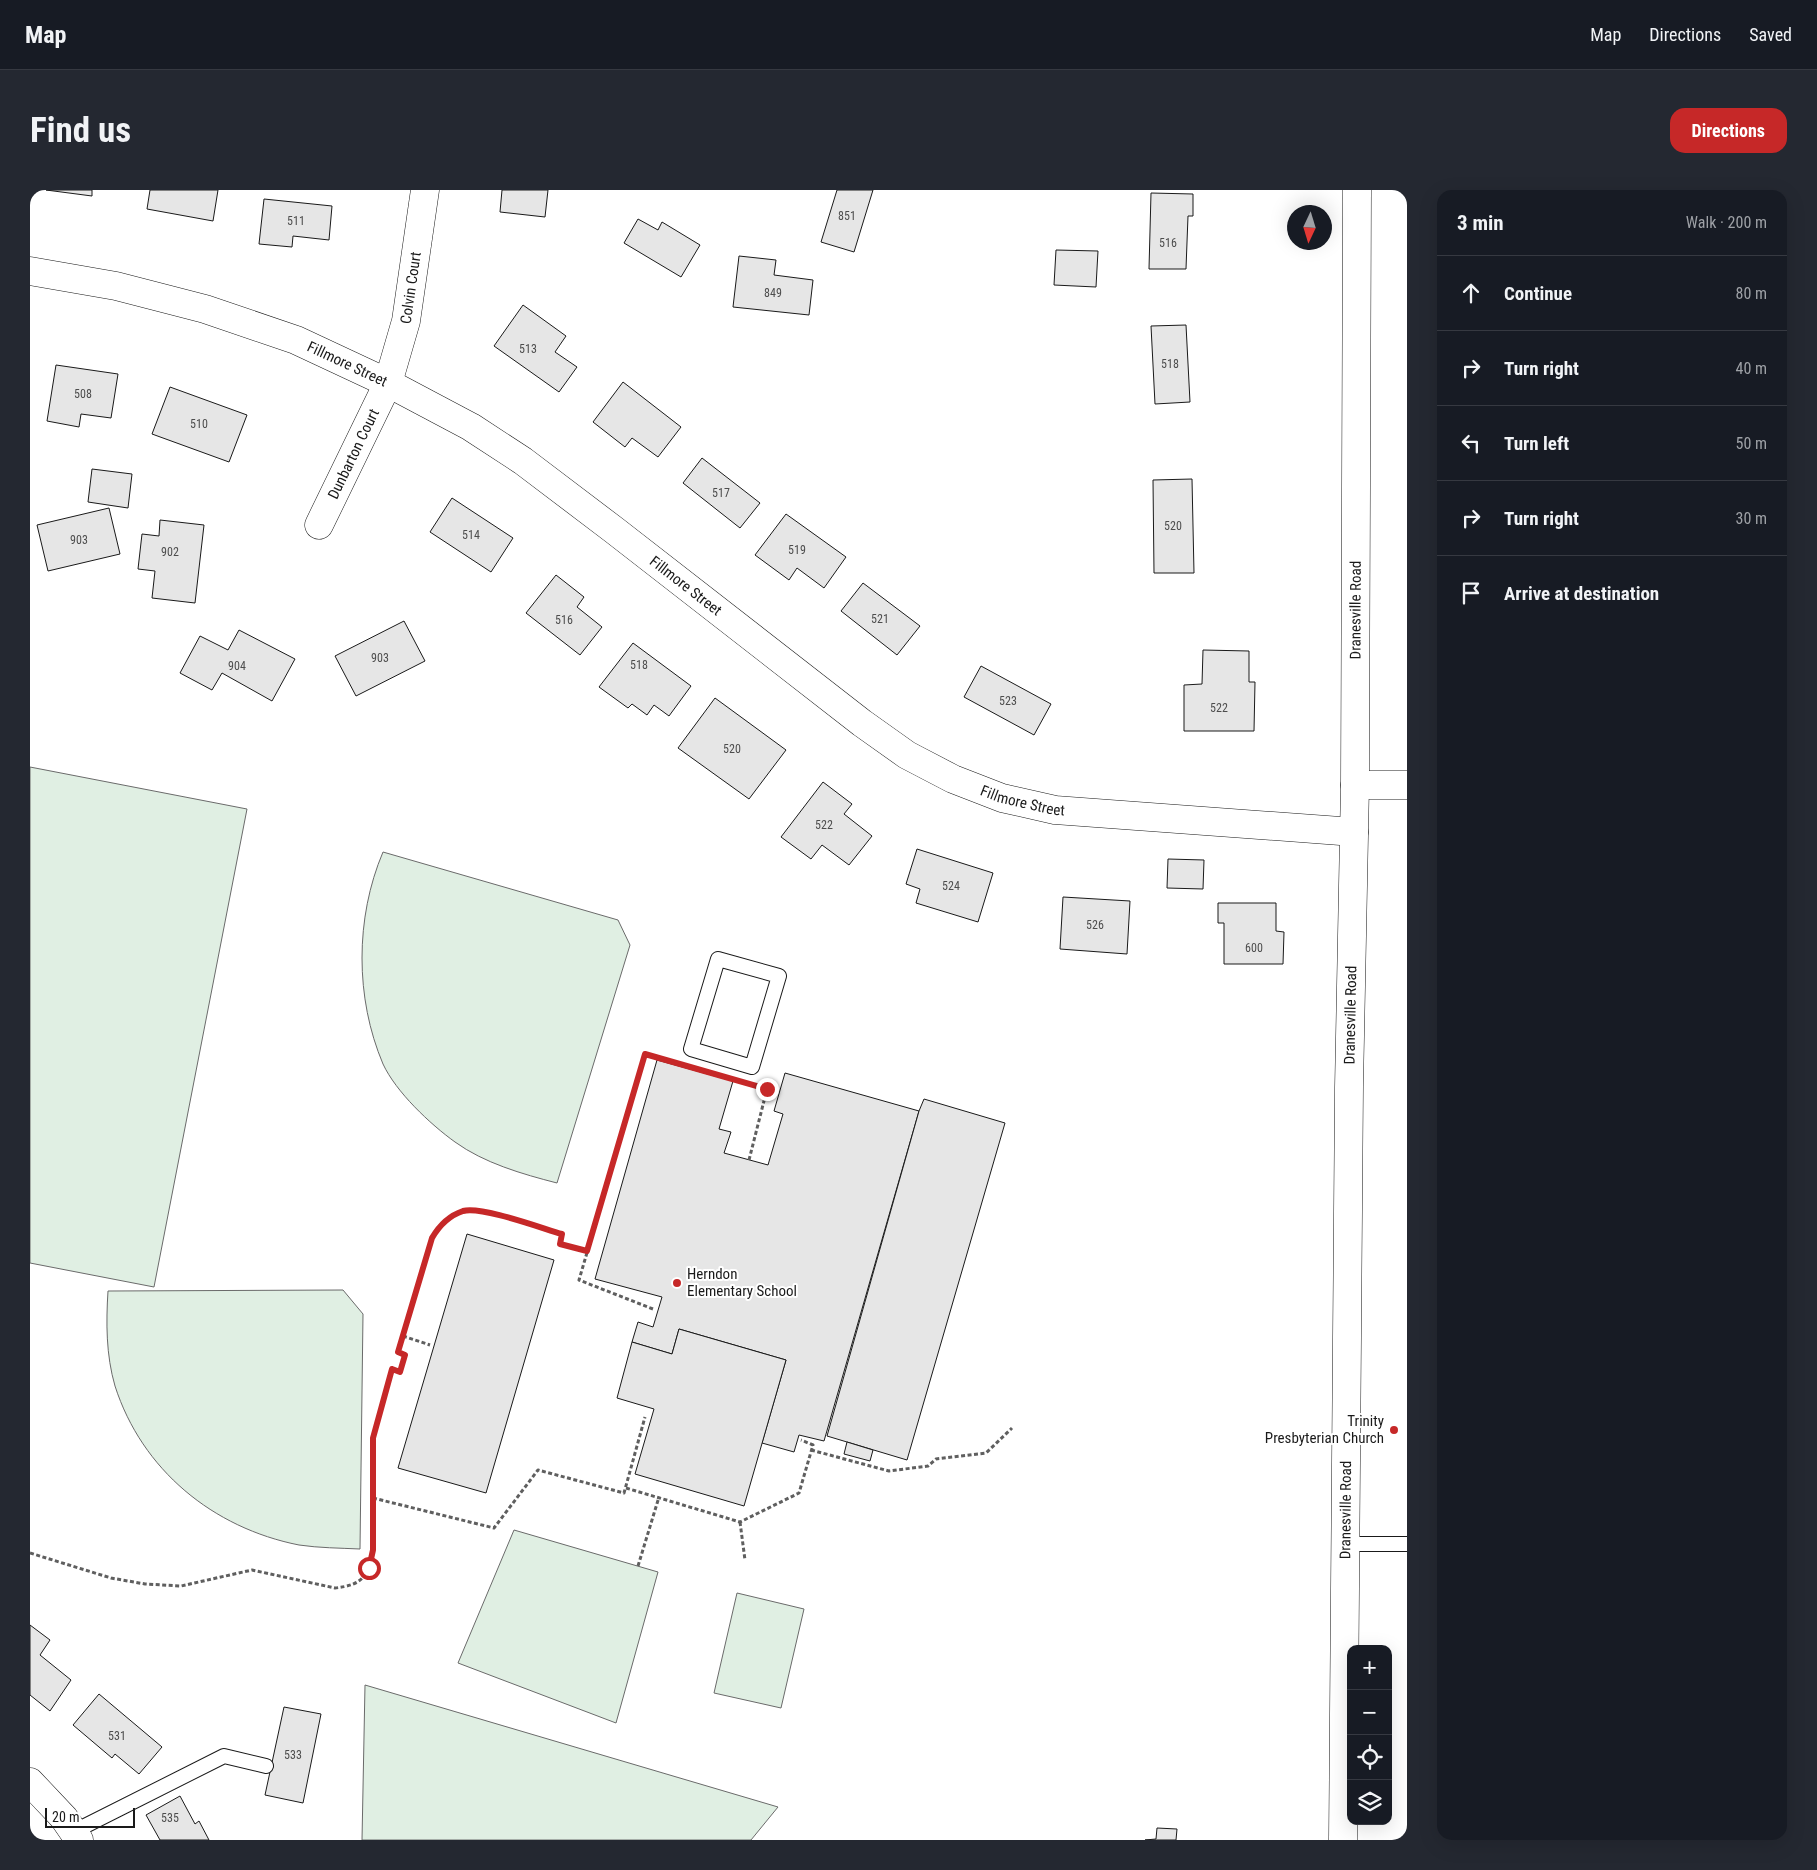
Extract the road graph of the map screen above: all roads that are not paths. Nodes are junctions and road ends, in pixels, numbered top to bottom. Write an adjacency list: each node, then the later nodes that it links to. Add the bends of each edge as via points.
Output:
1 (425, 190): 4 (street, Colvin Court, via 406,321)
2 (1357, 190): 6 (street, Dranesville Road)
3 (30, 271): 4 (street, Fillmore Street, via 116,286 205,309 296,340)
4 (388, 383): 5 (street, Dunbarton Court); 8 (street, Fillmore Street, via 471,427 523,461 862,723 907,755 953,779 1002,798 1054,810)
5 (319, 524)
6 (1355, 785): 7 (street); 8 (street, Dranesville Road)
7 (1407, 785)
8 (1354, 832): 10 (street, Dranesville Road)
9 (776, 985): 9 (lane, via 779,976 718,958 691,1049 752,1067)
10 (1344, 1544): 11 (lane); 15 (street, Dranesville Road)
11 (1407, 1544)
12 (266, 1766): 14 (lane, via 224,1756)
13 (30, 1782): 14 (street, via 64,1818)
14 (76, 1836)
15 (1343, 1840)

